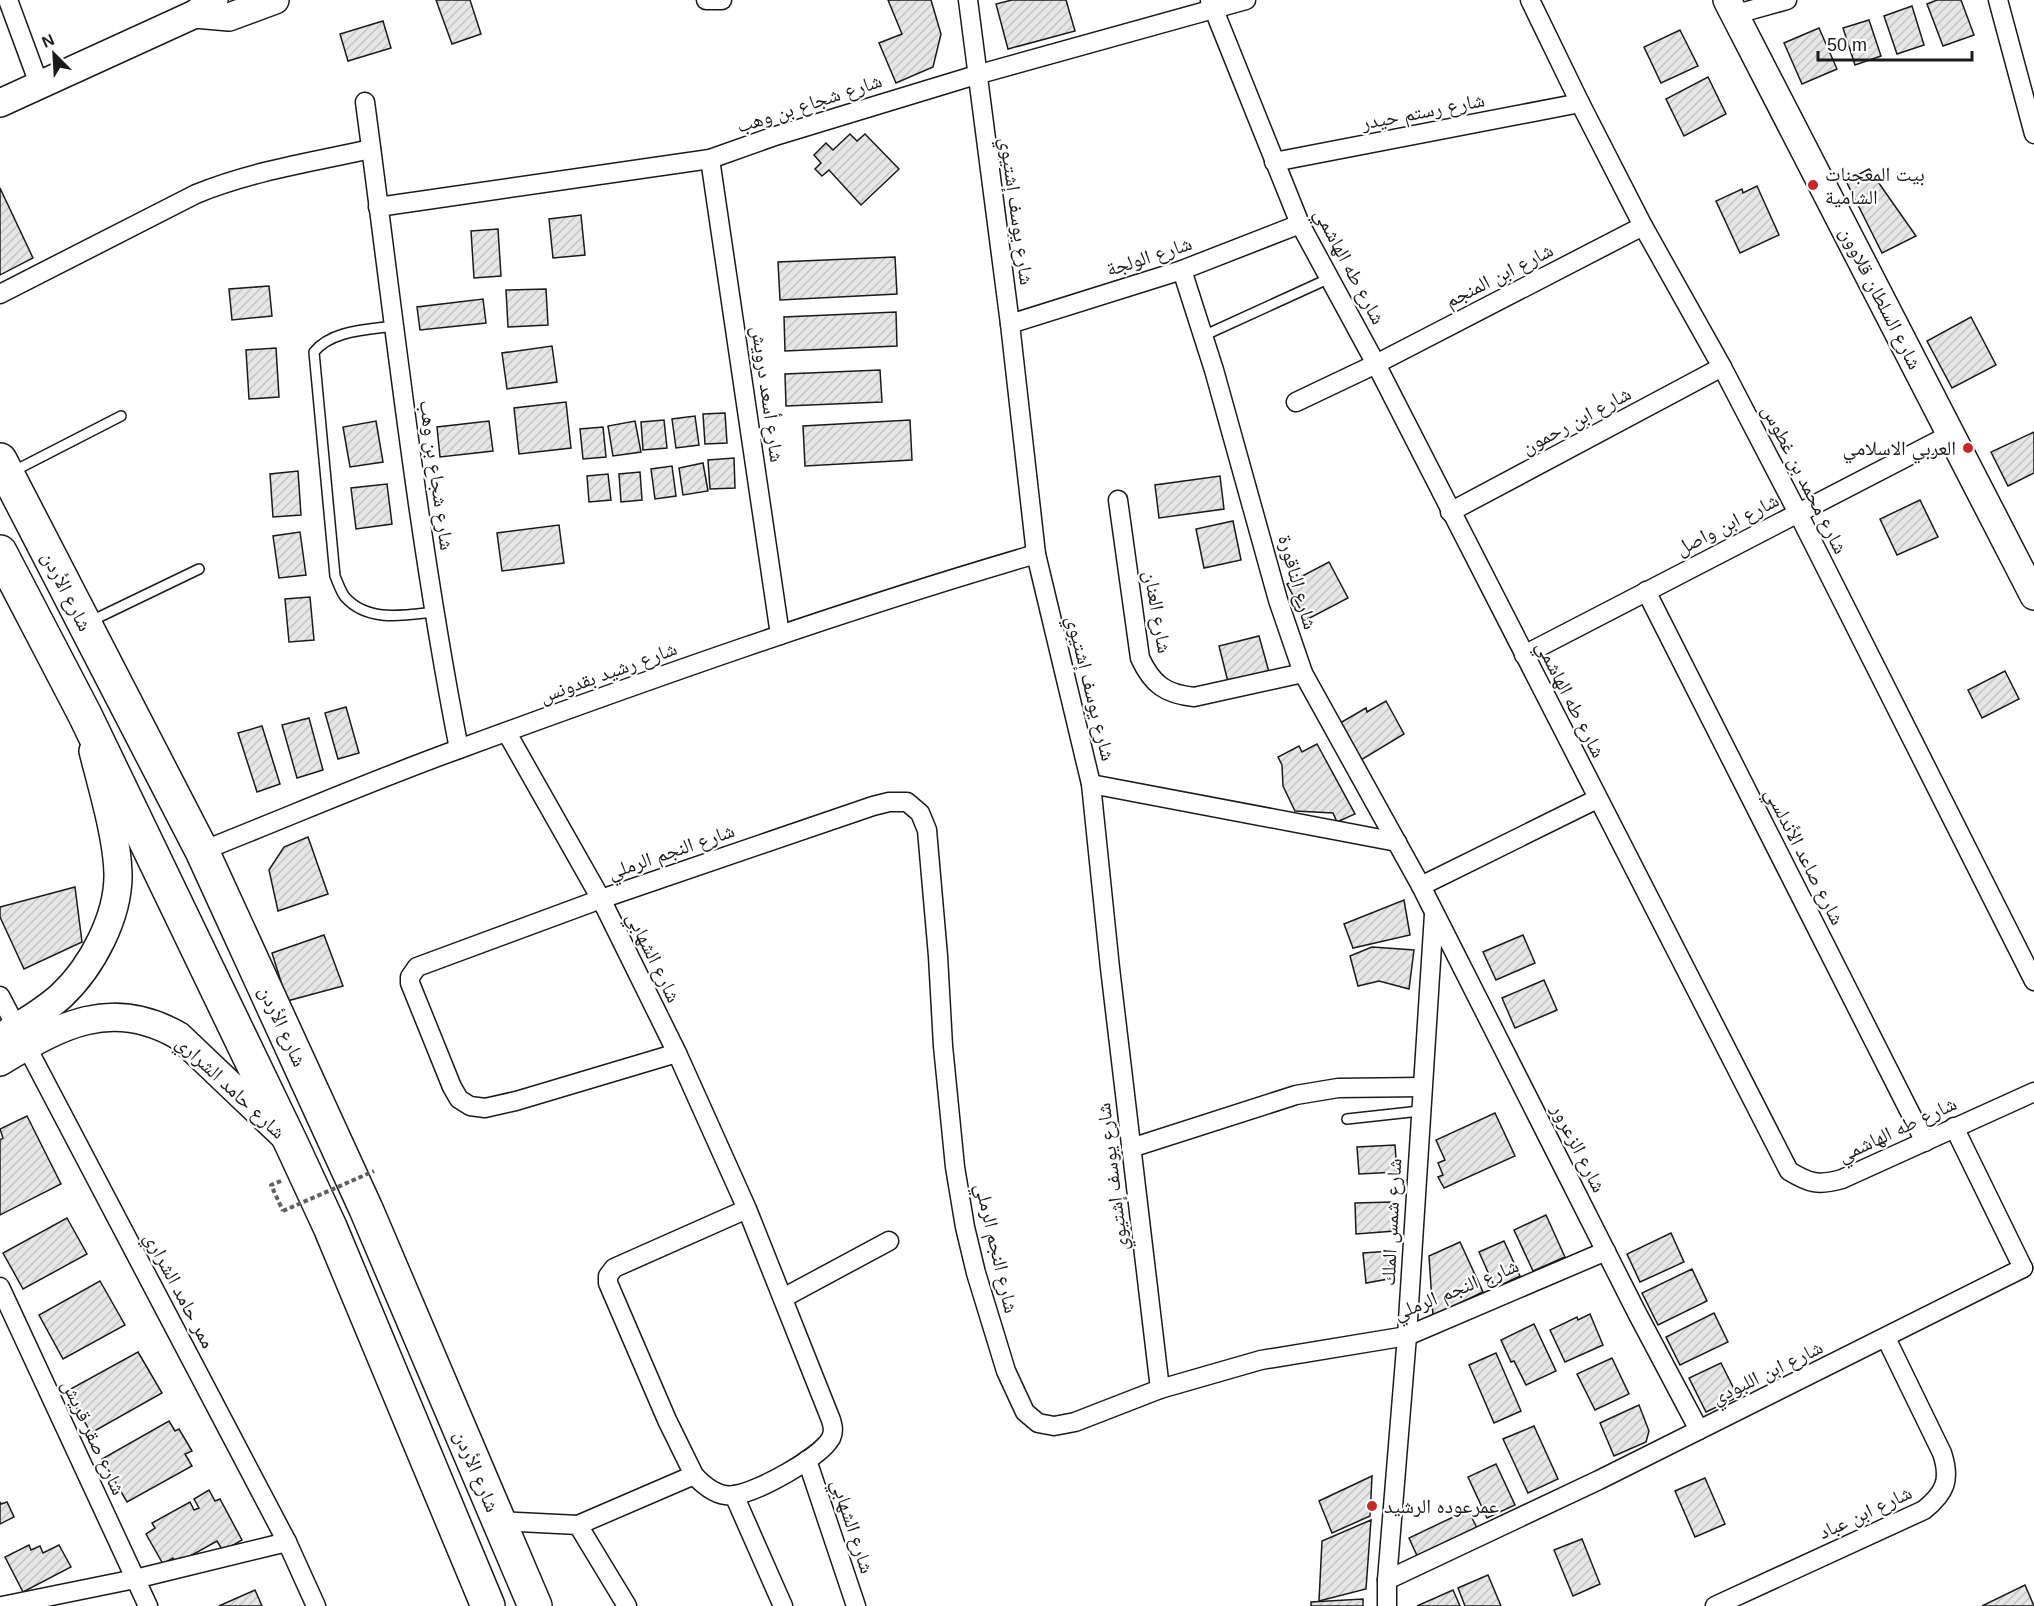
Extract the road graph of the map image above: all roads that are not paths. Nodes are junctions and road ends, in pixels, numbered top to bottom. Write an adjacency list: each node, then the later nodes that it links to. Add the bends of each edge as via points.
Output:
1 (9, 0): 12 (street)
2 (274, 0): 8 (street, via 229,17)
3 (968, 0): 11 (street, شارع يوسف إشتيوي)
4 (1246, 0): 9 (street, شارع شجاع بن وهب)
5 (1530, 0): 15 (street, شارع محمد بن غطوس)
6 (1787, 0): 10 (street)
7 (1998, 0): 16 (street)
8 (200, 5): 12 (street)
9 (1212, 5): 11 (street, شارع شجاع بن وهب); 20 (street, شارع طه الهاشمي)
10 (1730, 7): 34 (street, شارع السلطان قلاوون)
11 (976, 75): 19 (street, شارع شجاع بن وهب); 27 (street, شارع يوسف إشتيوي)
12 (39, 84): 14 (street)
13 (365, 102): 18 (street, شارع شجاع بن وهب)
14 (0, 103)
15 (1580, 103): 20 (street, شارع رستم حيدر); 23 (street, شارع محمد بن غطوس)
16 (2031, 111): 17 (street)
17 (2034, 134)
18 (371, 149): 21 (street, شارع شجاع بن وهب); 26 (street, via 221,184)
19 (710, 159): 21 (street, شارع شجاع بن وهب); 46 (street, شارع أسعد درويش)
20 (1274, 162): 22 (street, شارع طه الهاشمي)
21 (378, 207): 28 (street, شارع شجاع بن وهب)
22 (1300, 224): 24 (street, شارع الولجة); 25 (street, شارع طه الهاشمي)
23 (1643, 226): 30 (street, شارع ابن المنجم); 31 (street, شارع محمد بن غطوس)
24 (1182, 270): 27 (street, شارع الولجة); 29 (street, شارع الناقورة)
25 (1330, 278): 29 (lane); 30 (street, شارع طه الهاشمي)
26 (0, 294)
27 (1010, 324): 40 (street, شارع يوسف إشتيوي)
28 (394, 326): 44 (street, شارع شجاع بن وهب); 44 (lane, via 331,338 314,352 335,576 344,596 376,615)
29 (1203, 336): 48 (street, شارع الناقورة, via 1278,600)
30 (1376, 364): 32 (street, شارع ابن المنجم); 37 (street, شارع طه الهاشمي)
31 (1722, 368): 37 (street, شارع ابن رحمون); 38 (street, شارع محمد بن غطوس)
32 (1296, 402)
33 (121, 417): 35 (lane)
34 (1951, 434): 38 (street, شارع ابن واصل); 43 (street, شارع السلطان قلاوون)
35 (4, 467): 45 (highway, شارع الأردن)
36 (1118, 500): 48 (street, شارع العنان, via 1140,658 1147,673 1160,686 1177,695 1194,697)
37 (1450, 512): 47 (street, شارع طه الهاشمي)
38 (1798, 513): 42 (street, شارع ابن واصل); 59 (street, شارع محمد بن غطوس)
39 (0, 552): 49 (highway, شارع الأردن)
40 (1036, 554): 46 (street, شارع رشيد بقدونس); 52 (street, شارع يوسف إشتيوي)
41 (199, 569): 45 (lane)
42 (1646, 591): 47 (street, شارع ابن واصل); 69 (street, شارع صاعد الأندلسي)
43 (2034, 596)
44 (434, 612): 51 (street, شارع شجاع بن وهب)
45 (85, 625): 55 (highway, شارع الأردن)
46 (780, 635): 50 (street, شارع رشيد بقدونس)
47 (1524, 655): 53 (street, شارع طه الهاشمي)
48 (1303, 673): 54 (street, شارع الناقورة)
49 (85, 715): 61 (street, شارع حامد الشراري, via 115,848 116,896 108,923 83,970 62,995); 70 (highway, شارع الأردن)
50 (507, 733): 51 (street, شارع رشيد بقدونس); 57 (street, شارع الشهابي)
51 (459, 748): 55 (street, شارع رشيد بقدونس)
52 (1091, 784): 54 (street); 71 (street, شارع يوسف إشتيوي)
53 (1597, 800): 56 (street); 69 (street, شارع طه الهاشمي, via 1789,1171 1808,1182 1827,1183)
54 (1397, 842): 56 (street, شارع الناقورة)
55 (202, 851): 85 (highway, شارع الأردن, via 366,1209)
56 (1421, 886): 58 (street, شارع الزعرور)
57 (601, 899): 62 (street, شارع الشهابي); 62 (street, شارع النجم الرملي, via 417,967 413,972 410,983 452,1087 459,1099 470,1106 485,1108); 80 (street, شارع النجم الرملي, via 873,806 907,802 920,813 927,830 955,1167 976,1273 1006,1371 1024,1412 1038,1423 1054,1426 1075,1422)
58 (1434, 912): 64 (street, شارع شمس الملك); 74 (street, شارع الزعرور)
59 (2034, 981)
60 (0, 996): 61 (street, ممر حامد الشراري)
61 (14, 1037): 63 (street, شارع حامد الشراري); 70 (street, شارع حامد الشراري, via 93,1019 124,1018 163,1027 179,1036); 87 (street, ممر حامد الشراري)
62 (677, 1053): 72 (street, شارع الشهابي)
63 (0, 1062)
64 (1422, 1087): 66 (street, شارع شمس الملك); 71 (street, via 1338,1088 1296,1095)
65 (2034, 1092): 68 (street, شارع طه الهاشمي)
66 (1420, 1111): 67 (lane); 78 (street, شارع شمس الملك)
67 (1347, 1119)
68 (1954, 1127): 69 (street, شارع طه الهاشمي); 75 (street, شارع ابن اللبودي)
69 (1925, 1142)
70 (292, 1145): 93 (highway, شارع الأردن)
71 (1131, 1148): 80 (street, شارع يوسف إشتيوي)
72 (747, 1209): 77 (street, شارع الشهابي); 83 (street, via 614,1268 608,1276 632,1341)
73 (889, 1241): 77 (street)
74 (1606, 1251): 78 (street, شارع النجم الرملي); 81 (street, شارع الزعرور)
75 (2029, 1269): 79 (street, شارع ابن اللبودي)
76 (0, 1287): 88 (street, شارع صقر قريش)
77 (783, 1298): 82 (street, شارع الشهابي, via 833,1430 826,1445)
78 (1407, 1336): 80 (street, شارع النجم الرملي, via 1261,1360); 89 (street, شارع شمس الملك)
79 (1886, 1338): 81 (street, شارع ابن اللبودي); 99 (street, شارع ابن عباد, via 1947,1468 1938,1499 1924,1510)
80 (1160, 1389)
81 (1699, 1430): 89 (street, شارع ابن اللبودي)
82 (807, 1460): 84 (street, شارع الشهابي, via 778,1479); 97 (street, شارع الشهابي)
83 (694, 1475): 84 (street, via 712,1491); 86 (street)
84 (734, 1495): 96 (street)
85 (498, 1521): 86 (street); 94 (highway, شارع الأردن)
86 (578, 1525): 95 (street)
87 (287, 1542): 88 (street); 92 (street, ممر حامد الشراري)
88 (135, 1579): 90 (street); 91 (street, شارع صقر قريش)
89 (1387, 1580): 98 (street, شارع شمس الملك)
90 (2, 1606)
91 (148, 1606)
92 (316, 1606)
93 (488, 1606)
94 (536, 1606)
95 (627, 1606)
96 (783, 1606)
97 (856, 1606)
98 (1387, 1606)
99 (1715, 1606)

